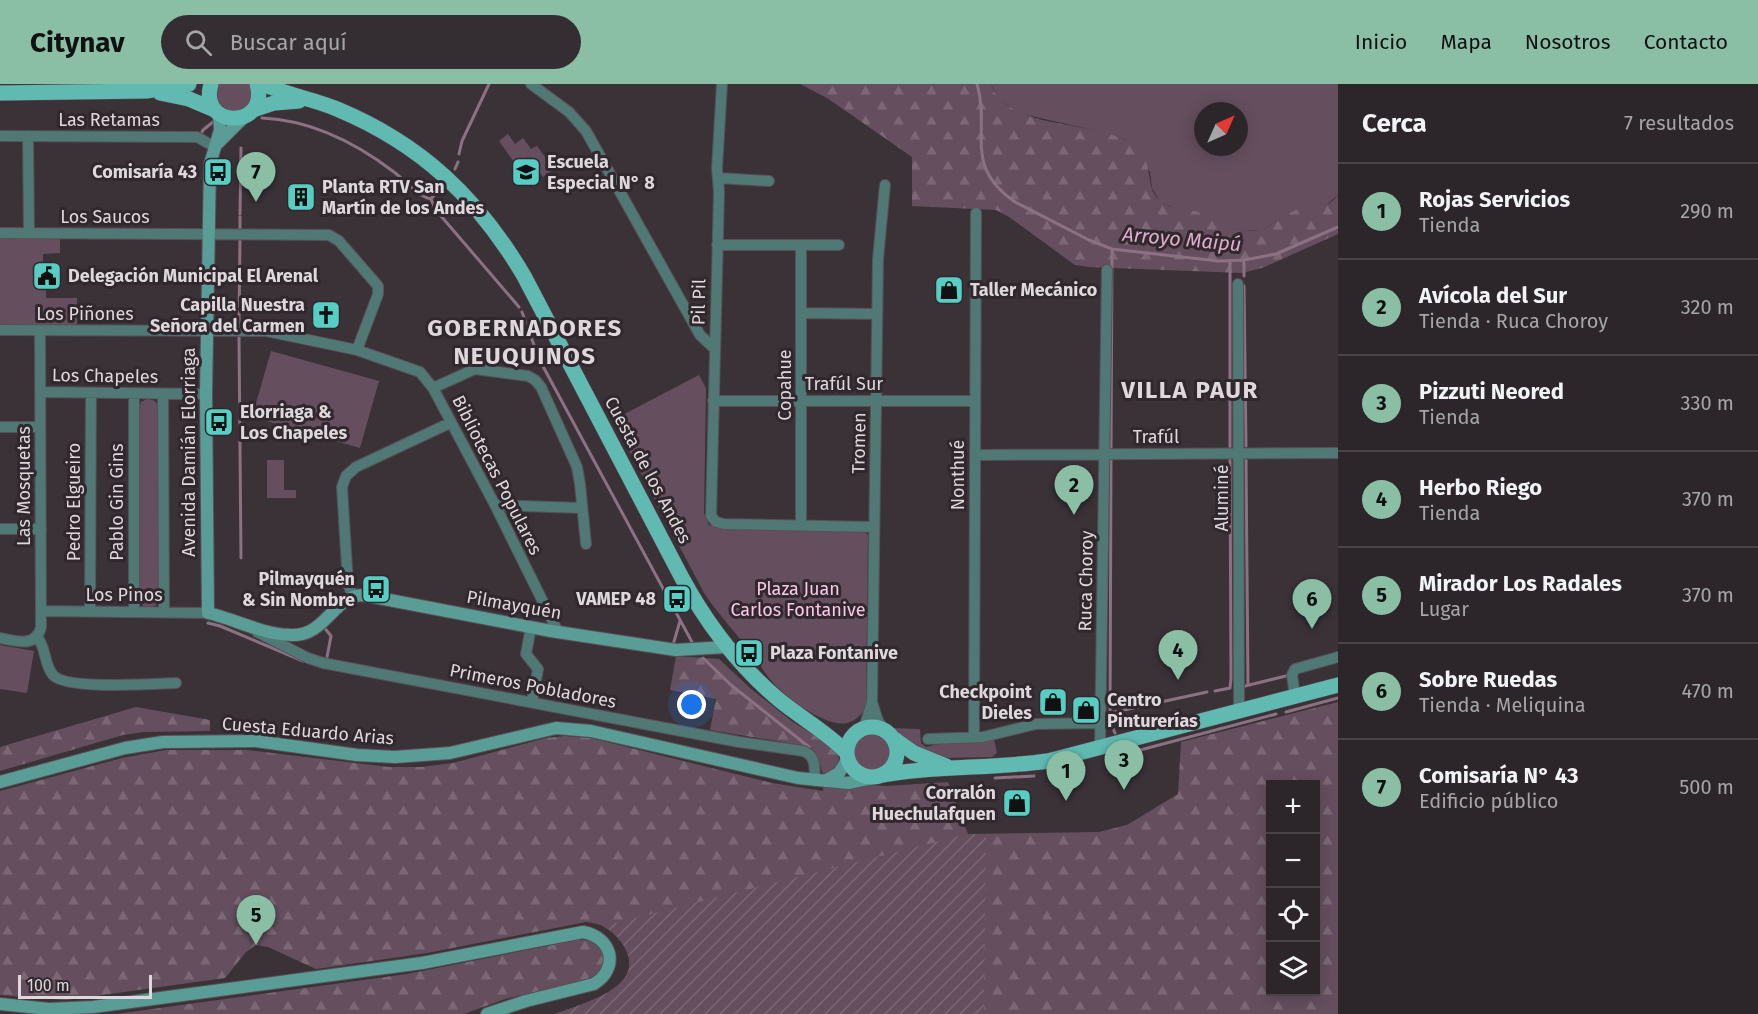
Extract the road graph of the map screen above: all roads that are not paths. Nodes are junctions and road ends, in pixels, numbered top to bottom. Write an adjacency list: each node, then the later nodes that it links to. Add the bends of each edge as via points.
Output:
1 (189, 84): 7 (main road)
2 (211, 84): 10 (main road, via 210,100)
3 (257, 84): 11 (main road, via 259,95)
4 (263, 84): 9 (main road, Cuesta de los Andes)
5 (531, 84): 32 (street, via 569,112 586,131 700,335)
6 (722, 84): 15 (street, Pil Pil)
7 (146, 91): 8 (main road); 10 (main road, via 189,99)
8 (0, 93)
9 (316, 102): 11 (main road, Cuesta de los Andes, via 274,103); 70 (main road, Cuesta de los Andes, via 369,124 410,148 450,180 490,224 534,295 691,594)
10 (217, 112): 11 (main road, via 234,119); 14 (street, Avenida Damián Elorriaga, via 220,130)
11 (249, 113): 14 (street)
12 (0, 136): 13 (street, Las Retamas)
13 (28, 136): 14 (street, Las Retamas, via 197,137); 20 (street)
14 (215, 147): 21 (street, Avenida Damián Elorriaga, via 210,164)
15 (718, 178): 16 (street); 23 (street, Pil Pil)
16 (769, 181)
17 (885, 184): 28 (street, Tromen)
18 (976, 213): 43 (street, Nonthué)
19 (0, 233): 20 (street, Los Saucos)
20 (29, 233): 21 (street, Los Saucos)
21 (210, 233): 31 (street, Avenida Damián Elorriaga); 33 (street, Los Saucos, via 324,234 336,238 378,286)
22 (839, 244): 24 (street)
23 (717, 245): 24 (street); 32 (street, Pil Pil)
24 (801, 245): 27 (street, Copahue)
25 (1107, 270): 49 (street, Ruca Choroy)
26 (1238, 284): 47 (street, Aluminé)
27 (801, 313): 28 (street); 41 (street, Copahue)
28 (877, 314): 42 (street, Tromen)
29 (0, 330): 30 (street, Los Piñones)
30 (40, 330): 31 (street, Los Piñones); 35 (street, Las Mosquetas)
31 (206, 331): 33 (street, Bibliotecas Populares, via 266,332); 39 (street, Avenida Damián Elorriaga)
32 (715, 349): 40 (street, Pil Pil)
33 (357, 350): 34 (street, Bibliotecas Populares, via 420,372)
34 (433, 388): 44 (street, Bibliotecas Populares); 52 (street, via 476,369 535,380 574,459)
35 (40, 392): 36 (street, Los Chapeles); 46 (street, Las Mosquetas)
36 (91, 393): 37 (street, Los Chapeles); 60 (street, Pedro Elgueiro)
37 (134, 393): 38 (street, Los Chapeles); 61 (street, Pablo Gin Gins)
38 (163, 393): 39 (street, Los Chapeles); 62 (street)
39 (206, 394): 63 (street, Avenida Damián Elorriaga)
40 (713, 401): 41 (street, Trafúl Sur); 53 (street, Pil Pil, via 714,520 724,524)
41 (801, 401): 42 (street, Trafúl Sur); 53 (street, Copahue)
42 (876, 401): 43 (street, Trafúl Sur); 54 (street, Tromen)
43 (975, 401): 50 (street, Nonthué)
44 (450, 423): 51 (street, Bibliotecas Populares); 58 (street, via 356,467 344,479 348,584)
45 (0, 427): 46 (street)
46 (40, 427): 56 (street, Las Mosquetas)
47 (1238, 453): 48 (street, Trafúl); 49 (street, Trafúl); 78 (street, Aluminé)
48 (1338, 453)
49 (1104, 454): 50 (street, Trafúl); 80 (street, Ruca Choroy)
50 (975, 455): 83 (street, Nonthué)
51 (495, 505): 52 (street); 66 (street, Bibliotecas Populares)
52 (582, 508): 57 (street)
53 (801, 525): 54 (street)
54 (874, 526): 77 (street, Tromen)
55 (0, 529): 56 (street)
56 (41, 529): 59 (street, Las Mosquetas)
57 (586, 544)
58 (354, 596): 65 (street, Pilmayquén); 67 (street)
59 (41, 611): 60 (street, Los Pinos); 69 (street, Las Mosquetas, via 40,630)
60 (90, 611): 61 (street, Los Pinos)
61 (134, 612): 62 (street, Los Pinos)
62 (164, 612): 63 (street, Los Pinos)
63 (208, 613): 64 (street)
64 (231, 620): 67 (street, via 279,634); 71 (street, Primeros Pobladores)
65 (531, 627): 66 (street, Pilmayquén); 76 (street, via 526,654 538,669)
66 (558, 632): 70 (street, Pilmayquén, via 681,651)
67 (308, 633): 71 (street, via 299,646)
68 (0, 638): 69 (street, via 24,642)
69 (35, 638): 73 (street, via 44,645 51,673 63,682)
70 (726, 647): 79 (main road, Cuesta de los Andes, via 763,686)
71 (304, 656): 76 (street, Primeros Pobladores, via 322,663)
72 (1338, 657): 75 (street, via 1295,669)
73 (176, 683)
74 (1338, 685): 75 (main road)
75 (1295, 697): 78 (main road)
76 (532, 702): 89 (street, Primeros Pobladores, via 805,751 814,760)
77 (872, 702): 81 (street, Tromen); 82 (street, Tromen, via 878,721)
78 (1239, 711): 85 (main road)
79 (798, 713): 81 (main road, Cuesta de los Andes, via 835,729); 86 (main road, Cuesta de los Andes, via 836,742)
80 (1100, 723): 83 (street, via 1036,724); 85 (street, Ruca Choroy)
81 (861, 729): 82 (main road, via 875,727); 86 (main road, via 848,743)
82 (889, 735): 87 (main road, via 921,756); 88 (main road, via 897,748 896,759 891,769)
83 (974, 738): 84 (street)
84 (928, 740)
85 (1100, 748): 87 (main road, via 1028,764)
86 (847, 756): 88 (main road, via 856,772 866,777); 89 (street, via 839,773)
87 (952, 768): 88 (main road)
88 (880, 776): 89 (street, Cuesta Eduardo Arias, via 853,783)
89 (819, 781): 90 (street, Cuesta Eduardo Arias, via 564,728 457,752 402,757 246,741 154,743)
90 (0, 782)
91 (0, 1004): 92 (street, via 49,1009 93,1007 422,963 583,933 594,935 606,946 608,968 594,984)
92 (487, 1014)

